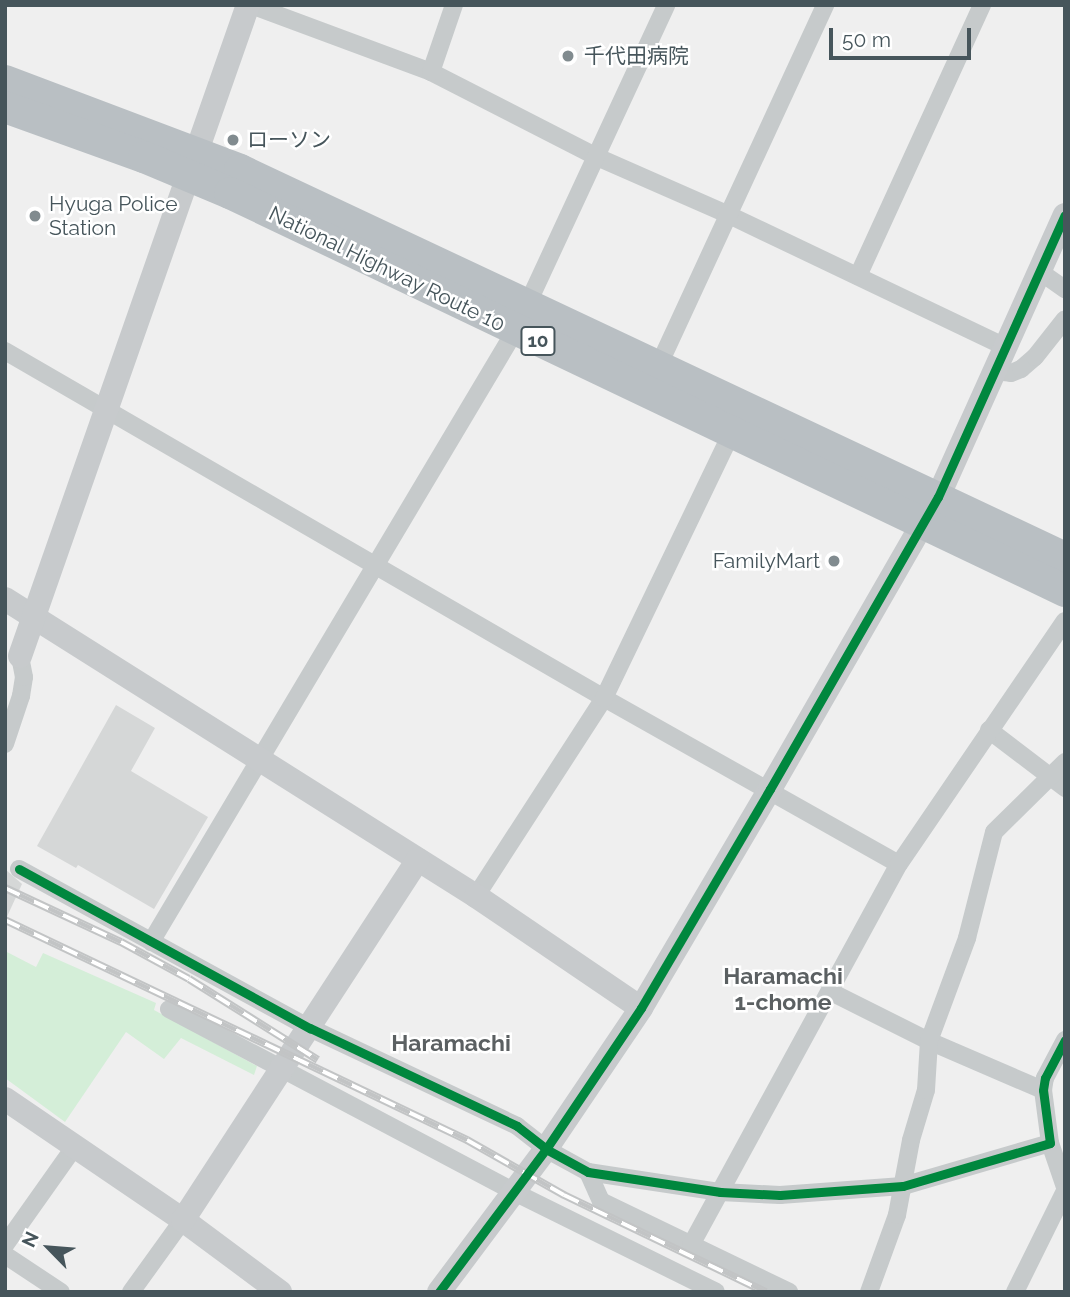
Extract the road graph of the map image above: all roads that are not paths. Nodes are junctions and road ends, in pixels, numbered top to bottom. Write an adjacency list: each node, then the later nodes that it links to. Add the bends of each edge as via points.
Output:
1 (249, 5): 6 (street); 10 (street)
2 (454, 5): 6 (street)
3 (666, 5): 9 (street)
4 (825, 5): 11 (street)
5 (982, 5): 14 (street)
6 (431, 72): 9 (street)
7 (5, 81): 10 (highway, National Highway Route 10 / 10)
8 (5, 107): 10 (highway, National Highway Route 10 / 10)
9 (597, 157): 11 (street); 16 (street)
10 (193, 163): 16 (highway, National Highway Route 10 / 10); 22 (street)
11 (729, 215): 14 (street); 20 (street)
12 (1065, 215): 13 (street)
13 (1039, 271): 15 (street); 18 (street)
14 (858, 276): 18 (street)
15 (1065, 289)
16 (521, 319): 20 (highway, National Highway Route 10 / 10); 23 (highway, National Highway Route 10 / 10); 26 (street)
17 (1065, 319): 21 (street, via 1021,369)
18 (1004, 346): 21 (street)
19 (5, 351): 22 (street)
20 (658, 367): 24 (highway, National Highway Route 10 / 10)
21 (993, 371): 24 (street)
22 (108, 409): 26 (street); 29 (street)
23 (732, 432): 24 (highway, National Highway Route 10 / 10); 32 (street)
24 (930, 510): 25 (highway, National Highway Route 10 / 10); 27 (highway, National Highway Route 10 / 10); 39 (street)
25 (1065, 558)
26 (374, 565): 32 (street); 35 (street)
27 (1065, 591)
28 (5, 599): 29 (street)
29 (36, 617): 31 (street); 35 (street)
30 (1065, 621): 33 (street)
31 (13, 665): 34 (street, via 24,677)
32 (604, 698): 39 (street); 43 (street)
33 (989, 730): 37 (street); 41 (street)
34 (5, 744)
35 (261, 761): 40 (street); 44 (street)
36 (1065, 762): 37 (street)
37 (1048, 777): 38 (street); 50 (street, via 994,832 967,938)
38 (1065, 788)
39 (770, 789): 41 (street); 46 (street)
40 (418, 860): 43 (street); 48 (street)
41 (899, 864): 45 (street)
42 (19, 869): 44 (street)
43 (476, 896): 46 (street)
44 (151, 942): 48 (street)
45 (831, 992): 50 (street); 61 (street)
46 (641, 1008): 56 (street)
47 (169, 1009): 51 (street)
48 (310, 1028): 51 (street); 56 (street, via 517,1126)
49 (1065, 1040): 52 (street)
50 (929, 1041): 52 (street); 58 (street, via 926,1090)
51 (283, 1070): 60 (street); 62 (street)
52 (1043, 1090): 54 (street)
53 (5, 1099): 55 (street)
54 (1051, 1143): 58 (street); 59 (street)
55 (75, 1146): 62 (street); 63 (street)
56 (546, 1149): 57 (street); 60 (street)
57 (588, 1172): 61 (street); 64 (street, via 601,1201)
58 (903, 1186): 61 (street, via 780,1195); 72 (street)
59 (1065, 1189): 73 (street)
60 (514, 1192): 66 (street); 70 (street)
61 (720, 1192): 64 (street)
62 (183, 1220): 68 (street); 69 (street)
63 (5, 1245)
64 (691, 1245): 71 (street)
65 (5, 1255): 67 (street)
66 (449, 1289)
67 (61, 1292)
68 (131, 1292)
69 (280, 1292)
70 (716, 1292)
71 (789, 1292)
72 (869, 1292)
73 (1015, 1292)

